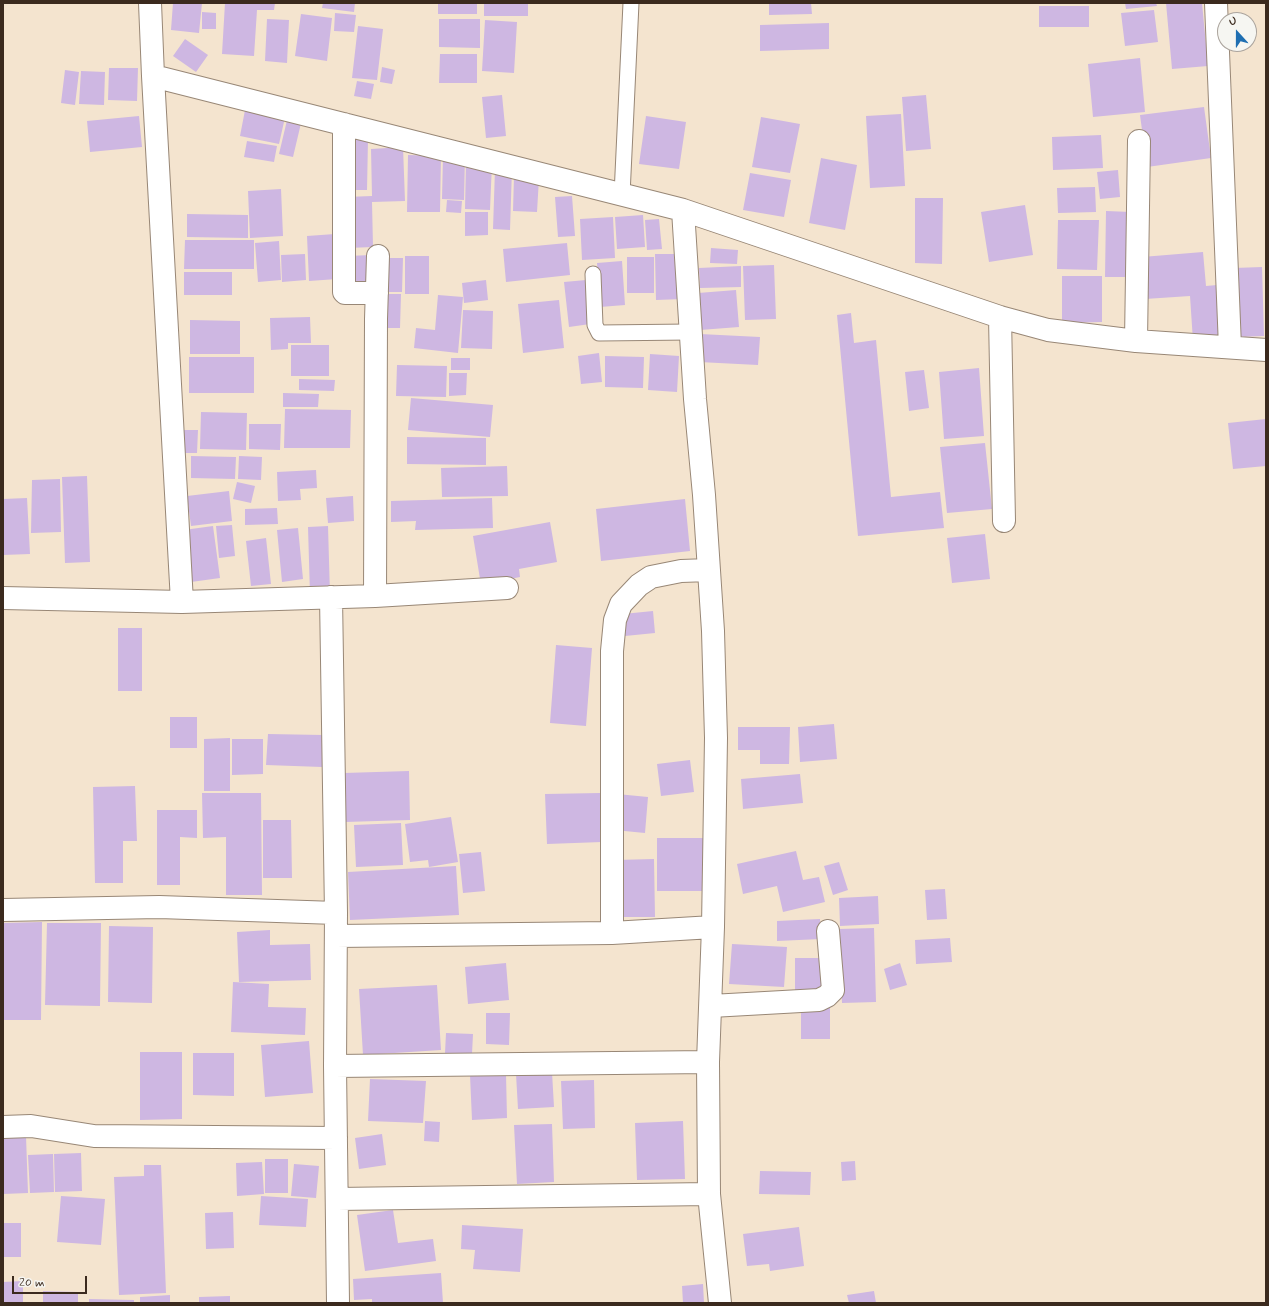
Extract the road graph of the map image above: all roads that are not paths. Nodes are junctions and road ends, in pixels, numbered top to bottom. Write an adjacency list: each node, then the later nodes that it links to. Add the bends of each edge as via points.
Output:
1 (150, 3): 4 (street)
2 (631, 3): 7 (lane)
3 (1216, 3): 15 (street)
4 (153, 76): 5 (street); 23 (street)
5 (344, 124): 7 (street); 11 (street, via 344,293)
6 (1139, 141): 14 (street)
7 (622, 194): 8 (street)
8 (683, 210): 12 (street); 13 (street)
9 (378, 256): 11 (street)
10 (593, 274): 13 (lane, via 595,325 599,333)
11 (377, 293): 20 (street)
12 (1000, 317): 14 (street, via 1048,330); 17 (street)
13 (690, 332): 18 (street)
14 (1136, 341): 15 (street)
15 (1230, 347): 16 (street)
16 (1266, 350)
17 (1004, 521)
18 (709, 570): 26 (street, via 716,738); 28 (street, via 681,571 651,577 639,585 621,604 614,620)
19 (507, 588): 20 (street)
20 (375, 596): 21 (street)
21 (331, 597): 23 (street); 25 (street)
22 (3, 598): 23 (street)
23 (182, 602)
24 (3, 910): 25 (street, via 159,907)
25 (336, 913): 29 (street)
26 (713, 927): 28 (street); 30 (street)
27 (828, 931): 30 (street, via 833,990 827,996 819,1000)
28 (612, 933): 29 (street)
29 (336, 936): 32 (street)
30 (711, 1006): 31 (street)
31 (708, 1062): 32 (street); 35 (street)
32 (335, 1066): 34 (street)
33 (3, 1127): 34 (street, via 31,1126 94,1136)
34 (336, 1138): 36 (street)
35 (709, 1194): 36 (street); 38 (street)
36 (337, 1199): 37 (street)
37 (338, 1303)
38 (720, 1303)

